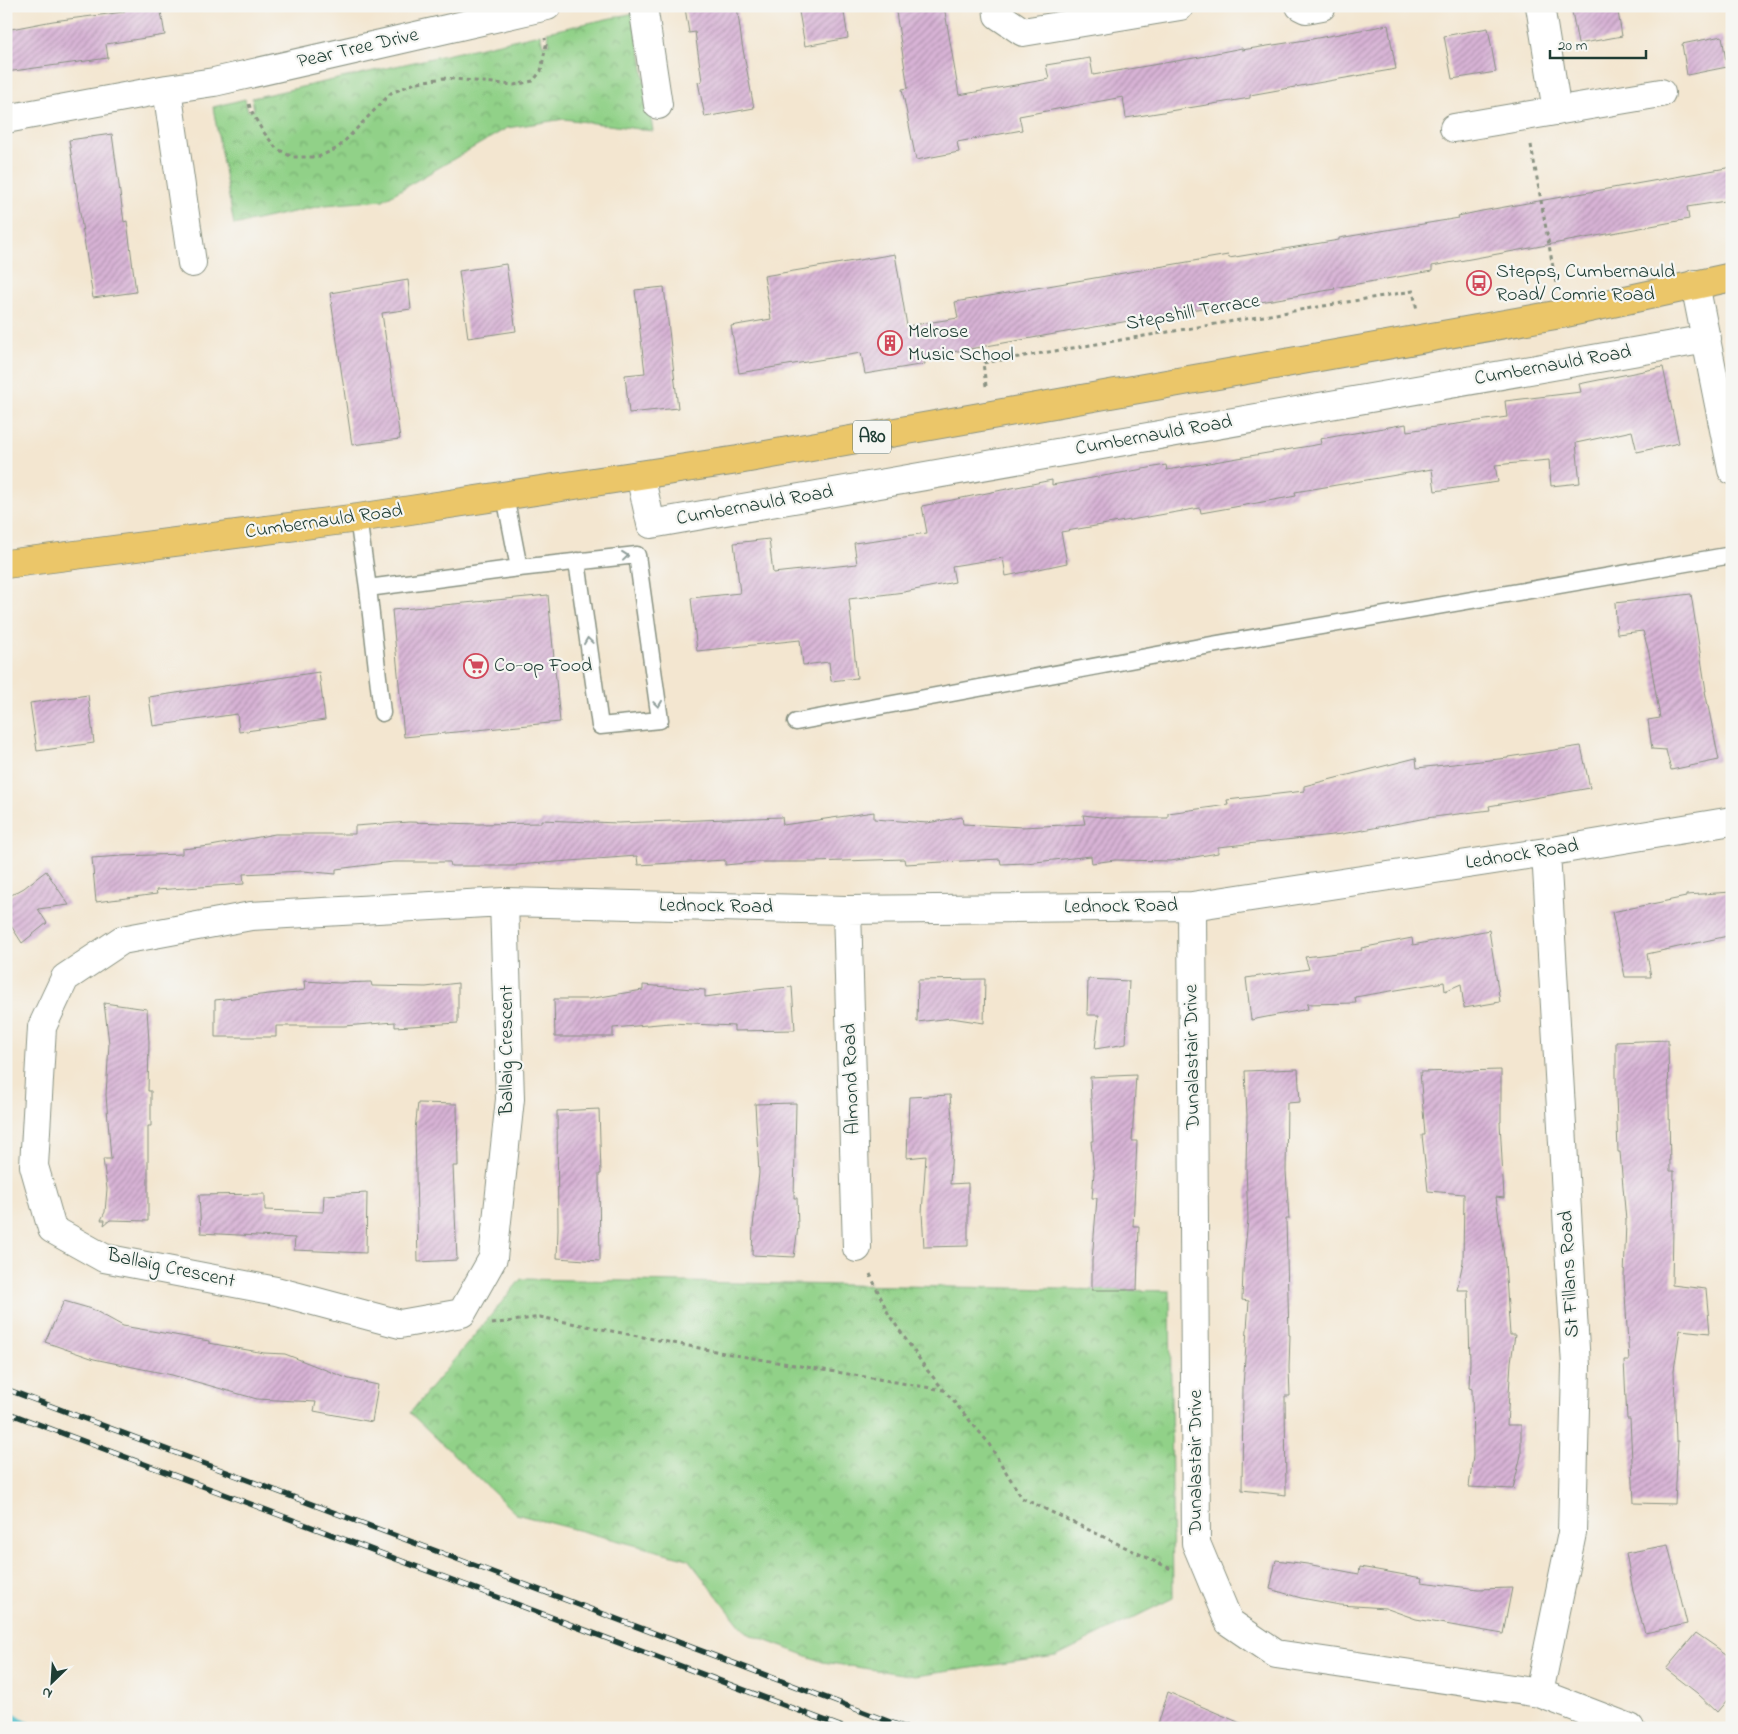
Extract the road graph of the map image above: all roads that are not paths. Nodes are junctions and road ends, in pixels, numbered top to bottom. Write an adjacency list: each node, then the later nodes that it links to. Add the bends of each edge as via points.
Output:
1 (643, 6): 10 (street)
2 (997, 6): 3 (street, via 998,14 1023,32)
3 (1180, 6)
4 (1300, 6): 5 (street, via 1306,9)
5 (1322, 6)
6 (1540, 6): 11 (street)
7 (544, 7): 8 (street, Pear Tree Drive, via 242,76)
8 (167, 89): 12 (street, Pear Tree Drive); 14 (street)
9 (1661, 94): 11 (street)
10 (658, 105)
11 (1557, 111): 13 (street)
12 (6, 119)
13 (1454, 128)
14 (192, 263)
15 (1732, 276): 16 (main road, Cumbernauld Road / A80)
16 (1695, 284): 17 (street); 19 (main road, Cumbernauld Road / A80, via 1561,314 748,459)
17 (1707, 338): 18 (street); 19 (street, Cumbernauld Road, via 651,524)
18 (1732, 470)
19 (640, 475): 20 (main road, Cumbernauld Road / A80)
20 (505, 496): 21 (main road, Cumbernauld Road / A80); 25 (lane)
21 (358, 518): 24 (main road, Cumbernauld Road / A80); 26 (lane)
22 (1732, 555): 28 (lane)
23 (577, 562): 23 (lane, one-way to 23, via 637,555 660,720 600,726); 25 (lane)
24 (6, 564)
25 (519, 568): 26 (lane)
26 (368, 588): 27 (lane)
27 (382, 713)
28 (796, 722)
29 (1732, 821): 30 (street, Lednock Road)
30 (1546, 852): 32 (street, Lednock Road); 35 (street, St Fillans Road, via 1576,1366 1572,1533)
31 (504, 902): 31 (street, Ballaig Crescent, via 251,916 122,940 65,978 42,1027 34,1166 52,1228 104,1258 276,1291 400,1324 462,1313 493,1258 509,1108); 33 (street, Lednock Road)
32 (1192, 906): 33 (street, Lednock Road); 35 (street, Dunalastair Drive, via 1196,1543 1229,1622 1276,1654)
33 (847, 910): 34 (street, Almond Road)
34 (857, 1248)
35 (1539, 1693): 36 (street, Dunalastair Drive)
36 (1630, 1728)

